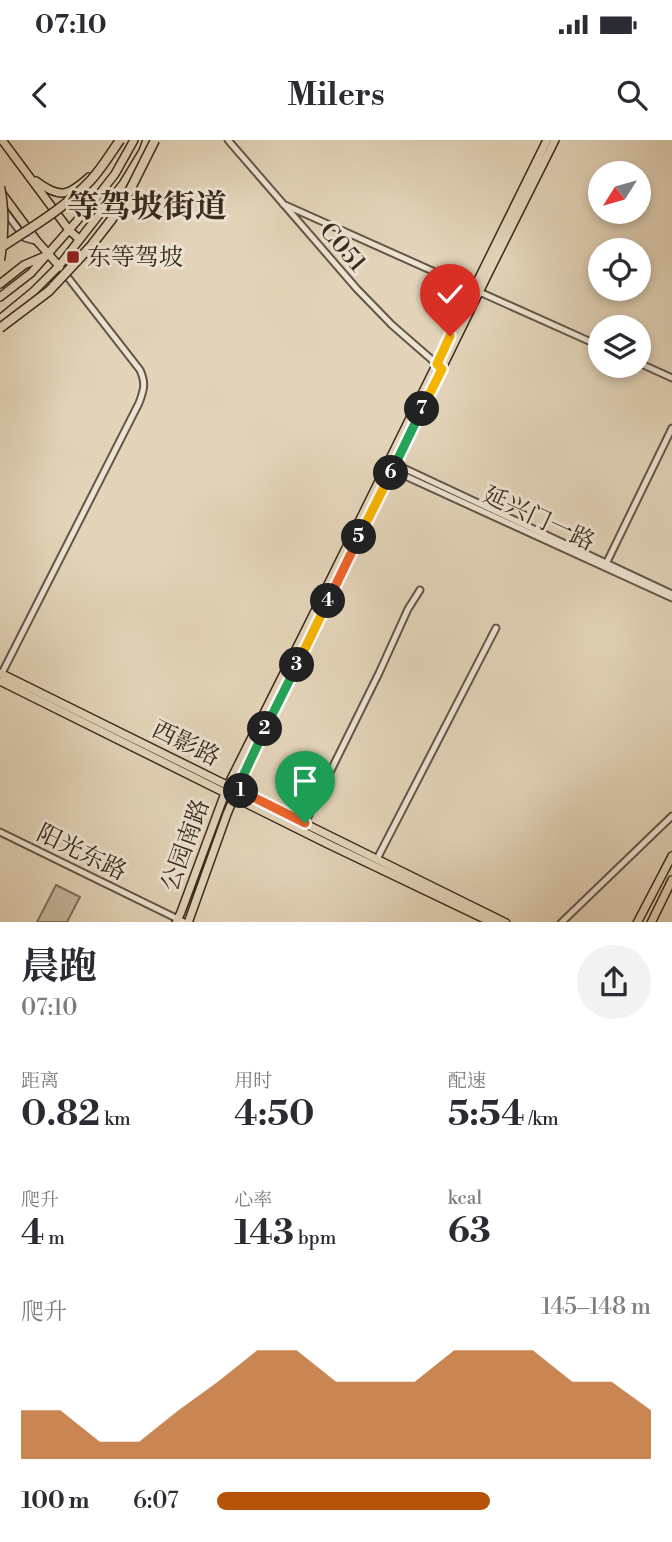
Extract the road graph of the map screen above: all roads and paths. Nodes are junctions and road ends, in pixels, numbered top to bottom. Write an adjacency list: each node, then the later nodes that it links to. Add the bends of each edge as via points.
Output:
1 (2, 140): 9 (main road)
2 (118, 140): 9 (main road, via 75,190 54,192); 16 (highway, bridge, via 93,178 72,199)
3 (134, 140): 13 (main road, via 103,190)
4 (147, 140): 14 (main road, via 123,184)
5 (155, 140): 24 (highway, bridge, via 130,190 91,246 49,291)
6 (228, 140): 11 (street, C051)
7 (547, 140): 21 (main road, 公园南路)
8 (555, 140): 21 (main road, 公园南路)
9 (27, 175): 13 (main road)
10 (0, 189): 15 (main road); 18 (highway, bridge, via 4,228)
11 (283, 204): 21 (street); 26 (street, C051, via 357,289)
12 (0, 205): 15 (street, via 25,238)
13 (69, 230): 14 (main road); 17 (main road)
14 (79, 239): 19 (main road)
15 (37, 241): 17 (main road)
16 (0, 248)
17 (48, 254): 19 (main road); 20 (main road); 22 (main road)
18 (0, 260)
19 (59, 266): 23 (main road); 35 (street, via 139,370 144,390)
20 (0, 284)
21 (476, 291): 25 (street); 26 (main road, 公园南路)
22 (0, 297)
23 (0, 319)
24 (0, 328)
25 (588, 341)
26 (439, 366): 30 (main road, 公园南路); 36 (main road, 公园南路)
27 (651, 368): 28 (street)
28 (672, 378)
29 (672, 428): 31 (street)
30 (393, 467): 31 (street, 延兴门一路); 37 (main road, 公园南路)
31 (605, 565): 33 (street, 延兴门一路)
32 (421, 590): 39 (street)
33 (672, 596)
34 (496, 628): 42 (street)
35 (1, 676): 36 (main road, 西影路)
36 (226, 789): 37 (main road, 西影路); 45 (main road, 公园南路)
37 (236, 793): 39 (main road, 西影路); 44 (main road, 西影路); 45 (main road, 公园南路)
38 (672, 816): 48 (street)
39 (305, 823): 42 (main road, 西影路)
40 (0, 832): 45 (street, 阳光东路)
41 (672, 856): 49 (main road)
42 (377, 859): 47 (main road, 西影路)
43 (672, 880): 50 (main road)
44 (482, 920): 46 (main road, 西影路)
45 (182, 922)
46 (493, 922)
47 (506, 922)
48 (561, 922)
49 (638, 922)
50 (651, 922)

